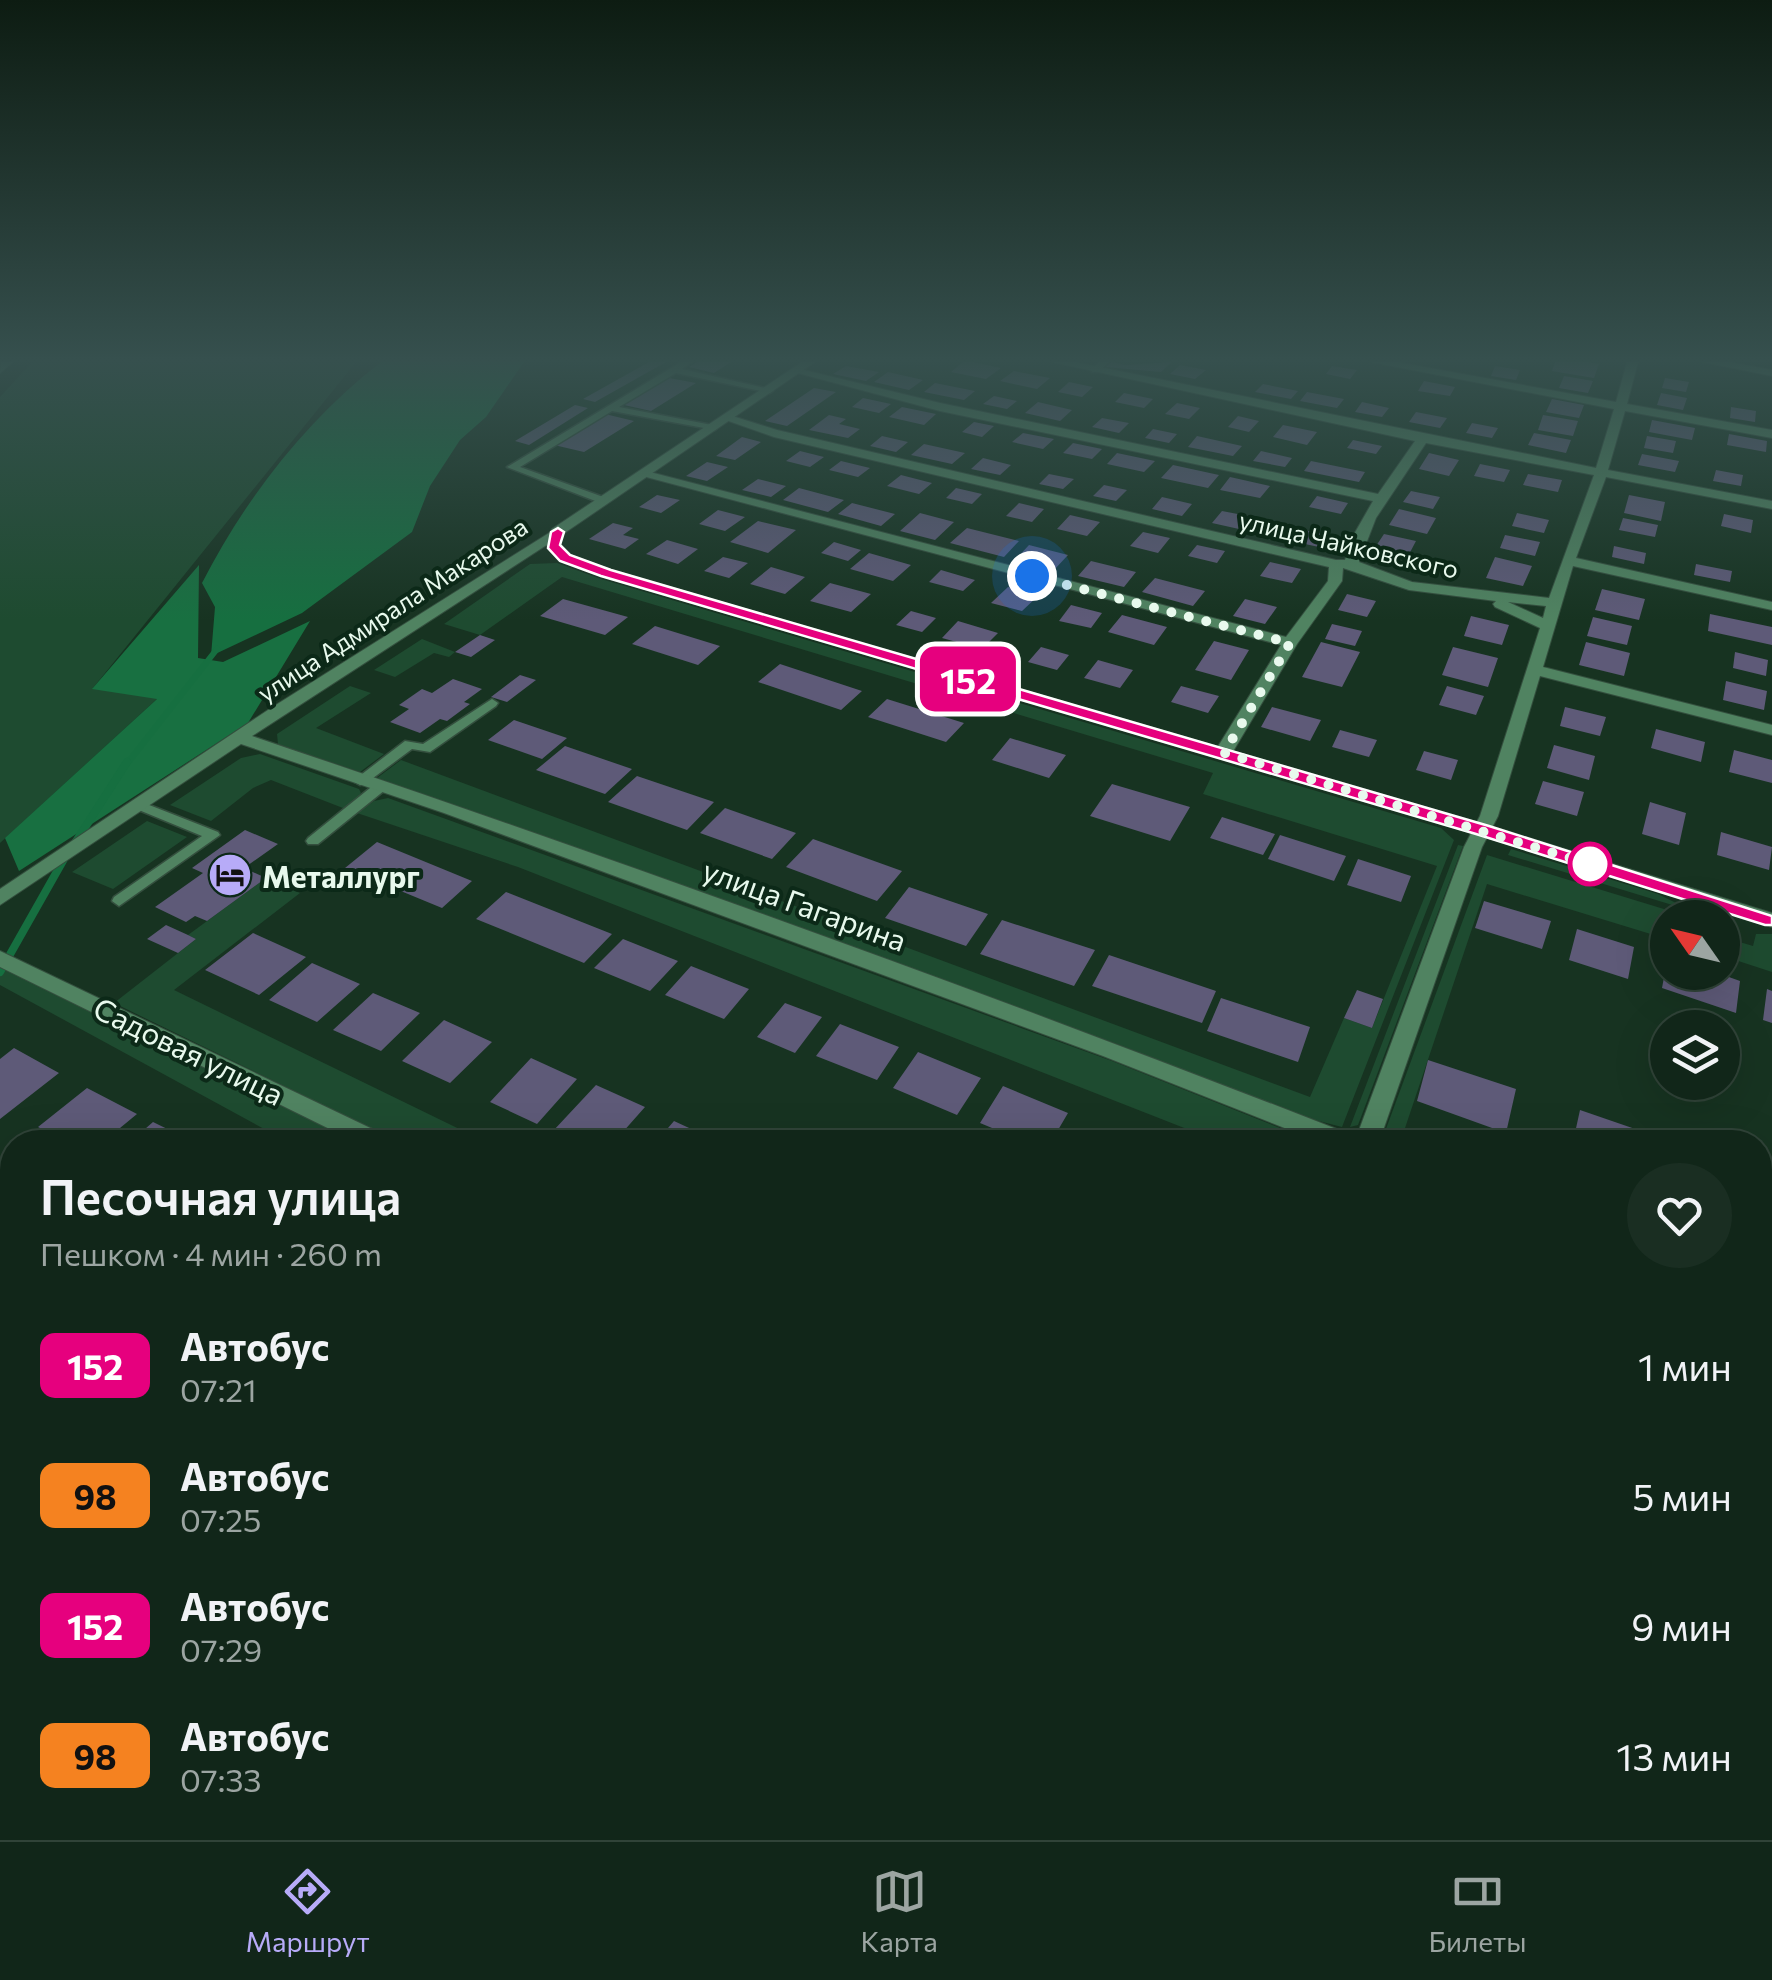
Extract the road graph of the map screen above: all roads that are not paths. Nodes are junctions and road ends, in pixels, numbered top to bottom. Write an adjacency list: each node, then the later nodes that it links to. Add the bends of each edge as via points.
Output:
1 (543, 448): 10 (lane, via 512,466)
2 (681, 448): 9 (street, улица Адмирала Макарова)
3 (836, 448): 15 (street, улица Чайковского)
4 (1134, 448): 11 (street)
5 (1417, 448): 11 (street)
6 (1469, 448): 8 (street)
7 (1607, 448): 8 (street)
8 (1601, 473): 12 (street); 14 (street)
9 (640, 474): 10 (street, улица Адмирала Макарова); 21 (street)
10 (602, 500): 13 (street, улица Адмирала Макарова)
11 (1382, 500): 15 (street)
12 (1772, 506)
13 (558, 532): 25 (street, улица Адмирала Макарова); 26 (street, via 552,545 565,558 606,573)
14 (1568, 561): 18 (street); 19 (street)
15 (1341, 570): 16 (street); 16 (street, улица Чайковского); 21 (street)
16 (1384, 580): 17 (street, улица Чайковского)
17 (1482, 597): 18 (street, улица Чайковского); 20 (street)
18 (1555, 604): 20 (street)
19 (1772, 606)
20 (1548, 626): 22 (street)
21 (1290, 643): 26 (street)
22 (1534, 670): 24 (street); 29 (street)
23 (492, 703): 27 (lane, via 426,749 410,744)
24 (1772, 730)
25 (240, 738): 27 (street, улица Гагарина); 28 (street, улица Адмирала Макарова)
26 (1224, 753): 29 (street)
27 (370, 784): 30 (lane); 36 (street, улица Гагарина, via 1111,1050)
28 (140, 805): 31 (street, улица Адмирала Макарова); 32 (lane, via 213,835)
29 (1482, 830): 33 (street); 37 (street)
30 (313, 841)
31 (0, 898)
32 (118, 901)
33 (1772, 920)
34 (0, 958): 35 (street, Садовая улица)
35 (352, 1130)
36 (1314, 1130)
37 (1371, 1130)

